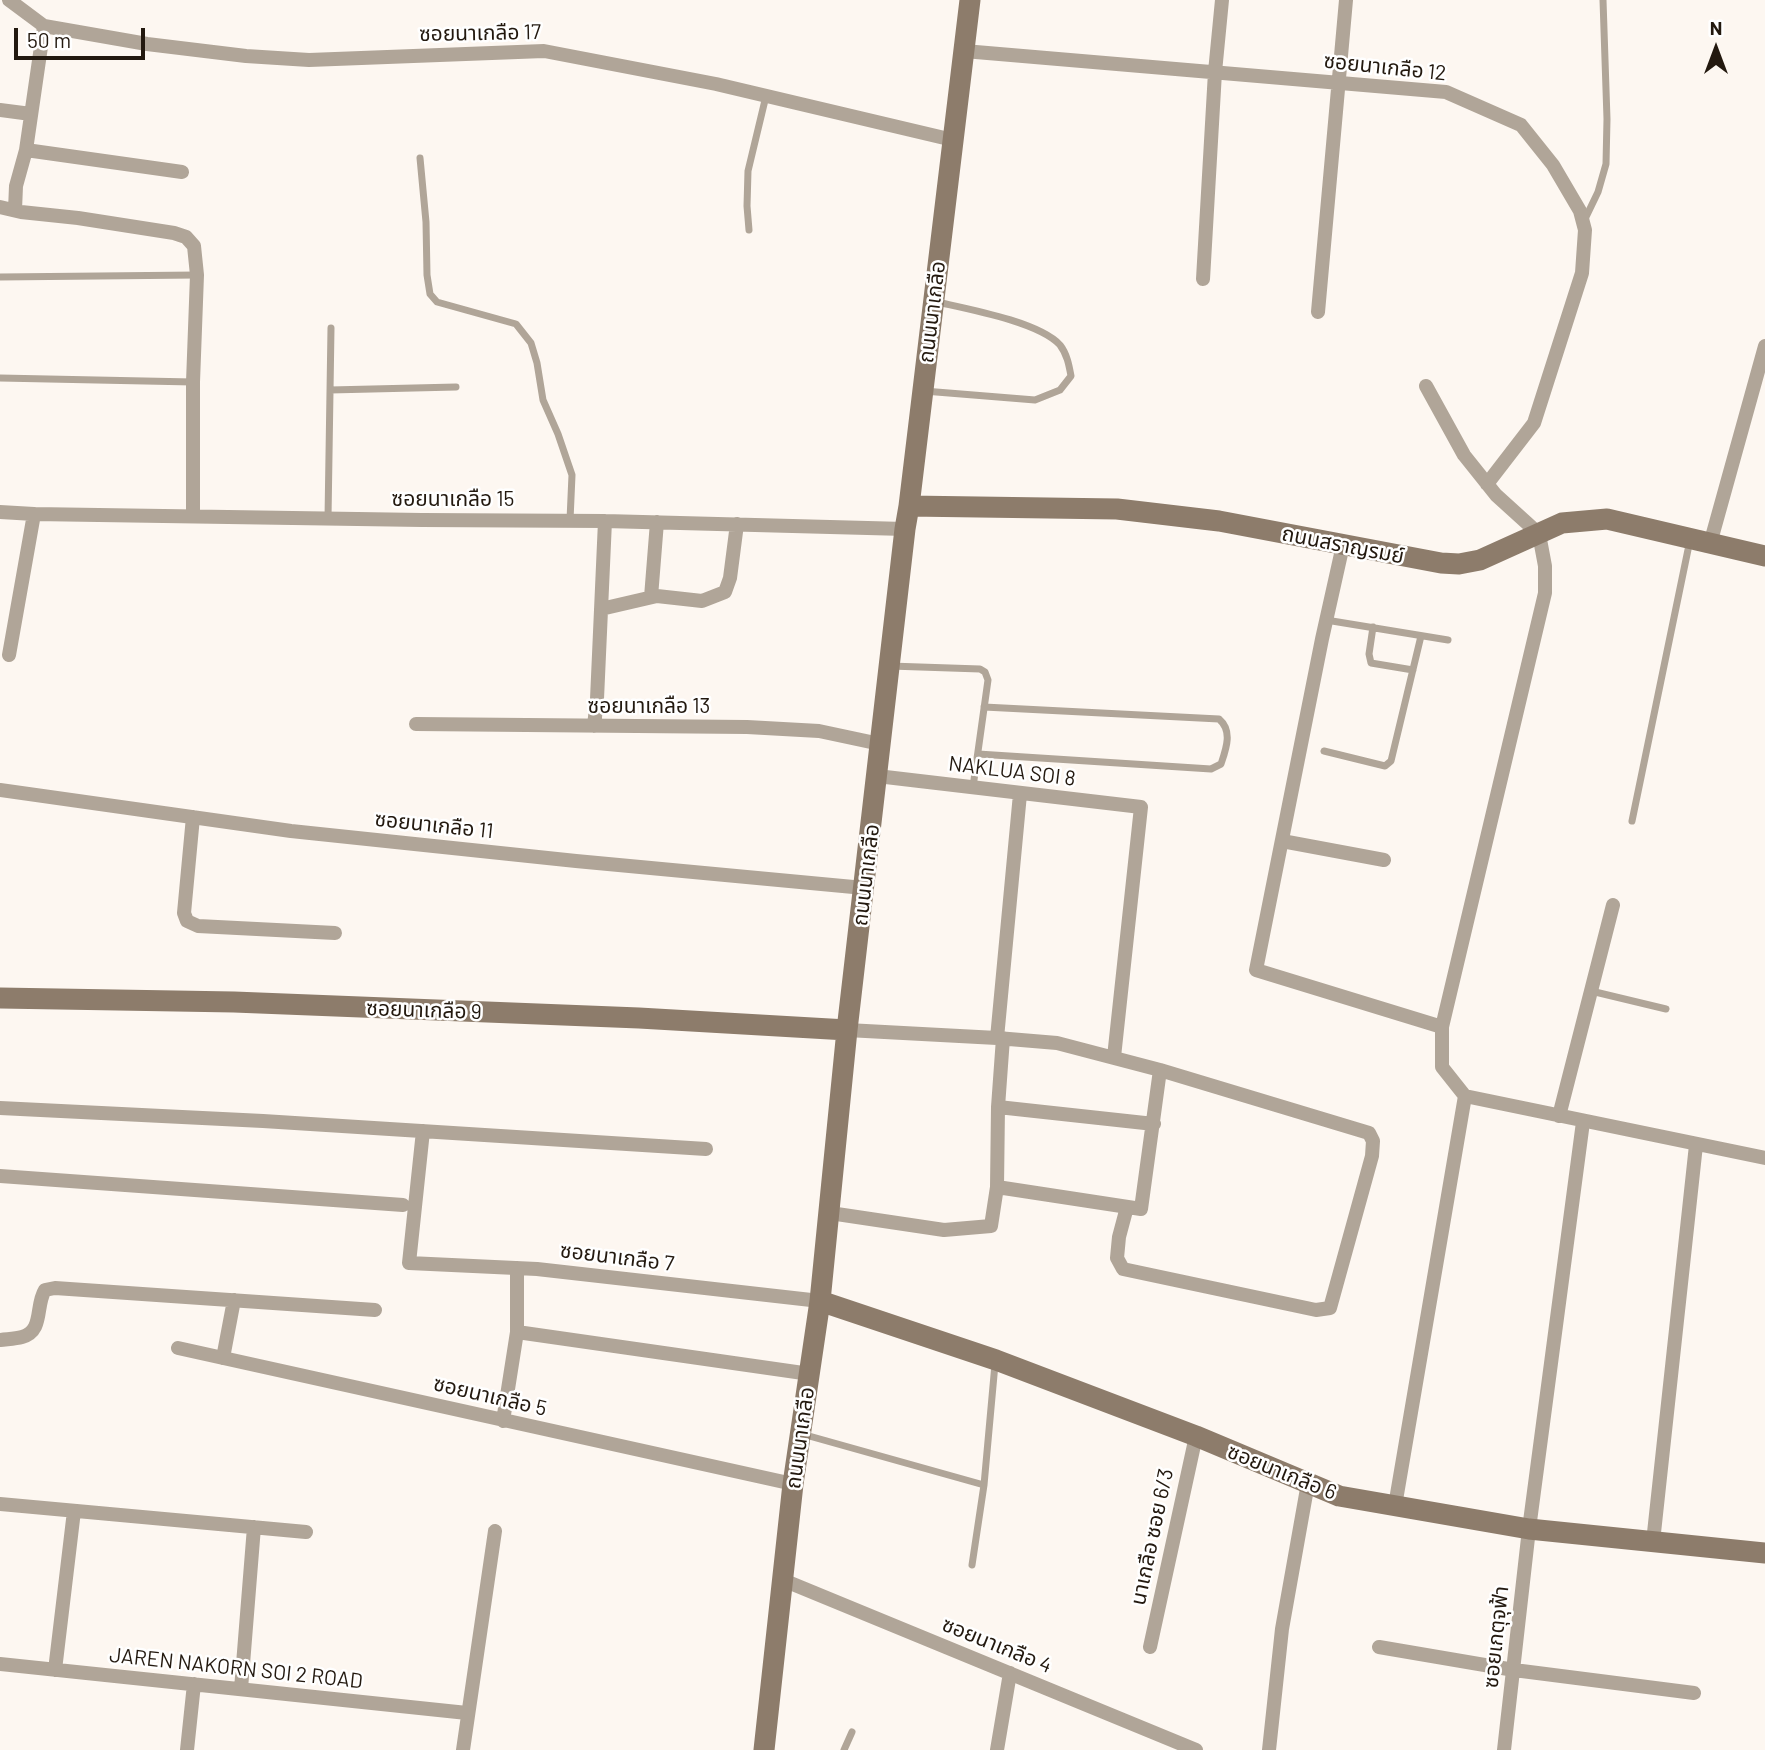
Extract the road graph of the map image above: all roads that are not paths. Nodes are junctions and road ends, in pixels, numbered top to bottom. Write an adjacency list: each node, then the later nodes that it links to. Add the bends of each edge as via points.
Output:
1 (9, 0): 6 (street)
2 (970, 0): 7 (street, ถนนนาเกลือ)
3 (1222, 0): 8 (street)
4 (1346, 0): 9 (street)
5 (1603, 0): 19 (lane, via 1606,164)
6 (44, 26): 10 (street, ซอยนาเกลือ 17, via 146,44 309,60 544,51); 12 (street)
7 (964, 51): 8 (street, ซอยนาเกลือ 12); 13 (street, ถนนนาเกลือ)
8 (1215, 72): 9 (street, ซอยนาเกลือ 12); 23 (street)
9 (1339, 83): 19 (street, ซอยนาเกลือ 12, via 1446,92 1521,125 1553,164); 25 (street)
10 (766, 95): 13 (street, ซอยนาเกลือ 17); 20 (lane, via 748,172)
11 (0, 110): 12 (street)
12 (31, 114): 14 (street)
13 (953, 140): 24 (street, ถนนนาเกลือ)
14 (26, 150): 16 (street); 18 (street)
15 (420, 158): 40 (lane, via 430,294 438,302 516,324 530,343 543,400 572,475)
16 (181, 172)
17 (0, 207): 18 (street)
18 (15, 210): 21 (street, via 186,237 194,246)
19 (1583, 223): 34 (street, ซอยนาเกลือ 12, via 1582,273 1534,424)
20 (749, 230)
21 (197, 275): 22 (lane); 29 (street)
22 (0, 277)
23 (1203, 279)
24 (933, 300): 33 (street, ถนนนาเกลือ); 33 (lane, via 1017,322 1044,334 1059,345 1069,361 1071,376 1060,390 1035,400)
25 (1318, 312)
26 (331, 328): 32 (lane)
27 (1765, 346): 46 (street)
28 (0, 377): 29 (lane)
29 (192, 382): 38 (street)
30 (1426, 386): 34 (street, via 1464,455)
31 (456, 387): 32 (lane)
32 (330, 390): 39 (lane)
33 (923, 390): 35 (street, ถนนนาเกลือ)
34 (1487, 484): 45 (street)
35 (909, 506): 44 (street, ถนนนาเกลือ); 47 (street, ถนนสราญรมย์, via 1117,509 1219,521)
36 (0, 512): 37 (street, ซอยนาเกลือ 15)
37 (34, 514): 38 (street, ซอยนาเกลือ 15); 55 (street)
38 (193, 516): 39 (street, ซอยนาเกลือ 15)
39 (328, 519): 40 (street, ซอยนาเกลือ 15)
40 (570, 521): 41 (street, ซอยนาเกลือ 15)
41 (605, 521): 42 (street, ซอยนาเกลือ 15); 50 (street)
42 (657, 522): 43 (street, ซอยนาเกลือ 15); 49 (street)
43 (737, 524): 44 (street, ซอยนาเกลือ 15); 49 (street, via 725,592 702,601)
44 (905, 529): 56 (street, ถนนนาเกลือ)
45 (1539, 534): 46 (street, ถนนสราญรมย์, via 1562,523 1608,519); 47 (street, ถนนสราญรมย์, via 1460,564); 78 (street, via 1545,593)
46 (1700, 541): 48 (street, ถนนสราญรมย์); 69 (lane)
47 (1343, 545): 51 (street)
48 (1765, 556)
49 (651, 597): 50 (street)
50 (601, 610): 60 (street)
51 (1326, 620): 52 (lane); 70 (street)
52 (1373, 627): 53 (lane); 57 (lane, via 1371,663)
53 (1421, 635): 54 (lane); 57 (lane)
54 (1448, 640)
55 (9, 655)
56 (890, 666): 58 (lane, via 980,669 988,680); 61 (street, ถนนนาเกลือ)
57 (1413, 670): 62 (lane, via 1388,765)
58 (984, 707): 63 (lane); 63 (lane, via 1219,719 1228,735 1221,764 1210,769)
59 (416, 724): 60 (street, ซอยนาเกลือ 13)
60 (594, 726): 61 (street, ซอยนาเกลือ 13, via 819,731)
61 (880, 744): 64 (street, ถนนนาเกลือ)
62 (1324, 751)
63 (978, 754): 65 (lane)
64 (877, 776): 65 (street, NAKLUA SOI 8); 72 (street, ถนนนาเกลือ)
65 (973, 788): 67 (street, NAKLUA SOI 8)
66 (0, 790): 68 (street, ซอยนาเกลือ 11)
67 (1020, 794): 80 (street); 81 (street, NAKLUA SOI 8, via 1141,807)
68 (193, 817): 72 (street, ซอยนาเกลือ 11, via 563,860); 74 (street, via 187,921 198,926)
69 (1632, 821)
70 (1282, 841): 71 (street); 78 (street, via 1256,970)
71 (1384, 860)
72 (864, 888): 79 (street, ถนนนาเกลือ)
73 (1613, 905): 75 (street)
74 (335, 933)
75 (1591, 991): 77 (lane); 86 (street)
76 (0, 998): 79 (street, ซอยนาเกลือ 9, via 387,1008)
77 (1666, 1009)
78 (1442, 1027): 83 (street, via 1442,1067)
79 (847, 1030): 80 (street); 97 (street, ถนนนาเกลือ)
80 (1000, 1038): 81 (street, via 1057,1043); 84 (street)
81 (1114, 1057): 82 (street)
82 (1160, 1070): 88 (street); 96 (street, via 1369,1133 1371,1156 1330,1308 1316,1310 1123,1269 1117,1258)
83 (1465, 1096): 86 (street); 115 (street)
84 (998, 1107): 88 (street); 94 (street)
85 (0, 1108): 89 (street)
86 (1559, 1116): 87 (street)
87 (1583, 1122): 90 (street); 118 (street, ซอยเกตุจุฟ้า)
88 (1154, 1124): 96 (street, via 1141,1209)
89 (423, 1131): 91 (street); 98 (street, ซอยนาเกลือ 7, via 409,1263)
90 (1696, 1145): 92 (street); 121 (street)
91 (706, 1149)
92 (1765, 1158)
93 (0, 1176): 95 (street)
94 (998, 1187): 96 (street); 97 (street, via 991,1226 944,1230)
95 (403, 1205)
96 (1127, 1207)
97 (830, 1213): 100 (street, ถนนนาเกลือ)
98 (517, 1268): 100 (street, ซอยนาเกลือ 7); 102 (street)
99 (234, 1300): 101 (street); 103 (street, via 55,1288 45,1290 40,1298 34,1331); 105 (street)
100 (821, 1301): 106 (street, ซอยนาเกลือ 6); 107 (street, ถนนนาเกลือ)
101 (375, 1310)
102 (517, 1332): 107 (street); 108 (street)
103 (0, 1340)
104 (178, 1348): 105 (street, ซอยนาเกลือ 5)
105 (223, 1358): 108 (street, ซอยนาเกลือ 5)
106 (996, 1360): 110 (street, ซอยนาเกลือ 6); 113 (lane)
107 (810, 1374): 109 (street, ถนนนาเกลือ)
108 (503, 1421): 112 (street, ซอยนาเกลือ 5)
109 (801, 1434): 112 (street, ถนนนาเกลือ); 113 (lane)
110 (1196, 1436): 111 (street, ซอยนาเกลือ 6); 125 (street, นาเกลือ ซอย 6/3)
111 (1308, 1483): 115 (street, ซอยนาเกลือ 6, via 1339,1496); 142 (street, via 1282,1629)
112 (793, 1484): 124 (street, ถนนนาเกลือ)
113 (984, 1485): 123 (lane)
114 (0, 1504): 116 (street)
115 (1395, 1506): 118 (street, ซอยนาเกลือ 6)
116 (74, 1511): 117 (street); 128 (street)
117 (254, 1527): 120 (street); 132 (street)
118 (1529, 1530): 121 (street, ซอยนาเกลือ 6); 129 (street, ซอยเกตุจุฟ้า)
119 (495, 1531): 134 (street)
120 (306, 1532)
121 (1653, 1542): 122 (street, ซอยนาเกลือ 6)
122 (1765, 1553)
123 (972, 1565)
124 (783, 1580): 130 (street, ซอยนาเกลือ 4); 138 (street, ถนนนาเกลือ)
125 (1150, 1647)
126 (1379, 1647): 129 (street)
127 (0, 1664): 128 (street, JAREN NAKORN SOI 2 ROAD)
128 (55, 1670): 131 (street, JAREN NAKORN SOI 2 ROAD)
129 (1514, 1670): 133 (street); 143 (street, ซอยเกตุจุฟ้า)
130 (1010, 1674): 140 (street); 141 (street, ซอยนาเกลือ 4)
131 (194, 1685): 132 (street, JAREN NAKORN SOI 2 ROAD); 136 (street)
132 (240, 1689): 134 (street, JAREN NAKORN SOI 2 ROAD)
133 (1695, 1693)
134 (467, 1713): 137 (street)
135 (852, 1732): 139 (lane)
136 (187, 1750)
137 (463, 1750)
138 (764, 1750)
139 (844, 1750)
140 (997, 1750)
141 (1196, 1750)
142 (1269, 1750)
143 (1504, 1750)

